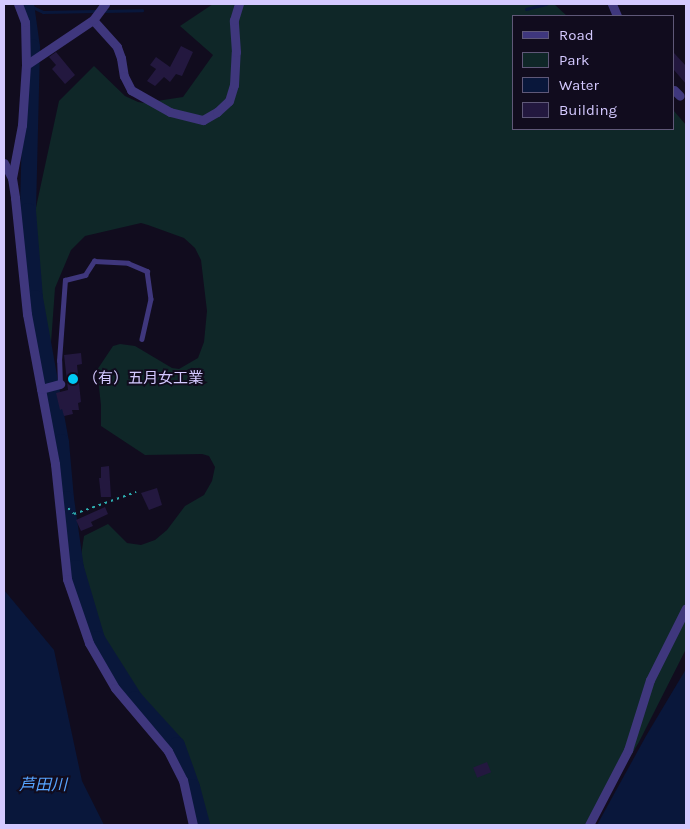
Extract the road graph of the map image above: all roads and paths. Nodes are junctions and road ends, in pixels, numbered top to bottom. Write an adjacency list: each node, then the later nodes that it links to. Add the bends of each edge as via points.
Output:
1 (18, 4): 4 (street, via 25,22)
2 (239, 4): 3 (street, via 234,20 234,85 229,101 203,120 170,112 131,90 117,47)
3 (99, 11): 4 (street)
4 (26, 65): 6 (street, via 22,125)
5 (4, 163): 6 (street)
6 (12, 178): 9 (street, via 27,314)
7 (142, 339): 8 (lane, via 151,299 147,271 128,262 94,261 85,276 65,280 58,361)
8 (60, 384): 9 (street)
9 (41, 389): 11 (street)
10 (136, 492): 11 (path, via 74,514)
11 (60, 499): 13 (street, via 68,579 88,643 115,688 168,751 183,780)
12 (686, 608): 14 (street, via 650,680 628,750)
13 (192, 825)
14 (589, 825)

